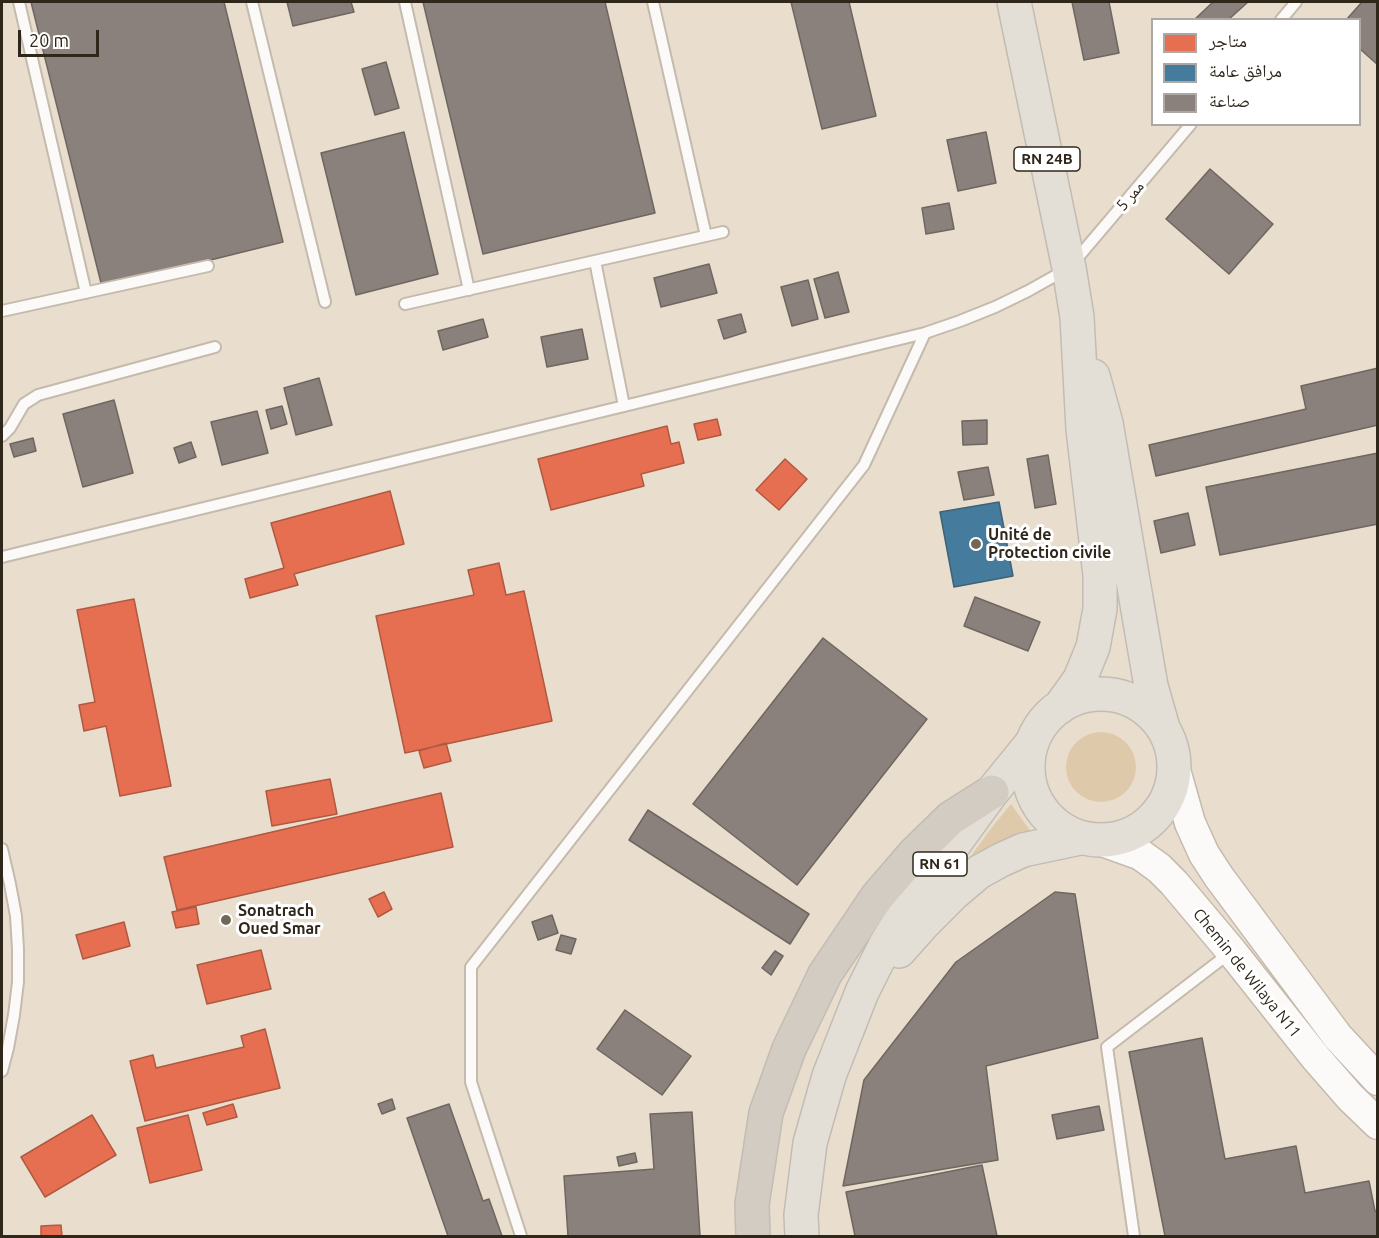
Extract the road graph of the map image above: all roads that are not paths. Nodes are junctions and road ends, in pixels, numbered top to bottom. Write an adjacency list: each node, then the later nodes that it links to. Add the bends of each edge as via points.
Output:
1 (19, 2): 15 (lane)
2 (252, 2): 16 (lane)
3 (405, 2): 14 (lane)
4 (653, 2): 10 (lane)
5 (1014, 2): 13 (main road, RN 24B)
6 (1296, 2): 7 (lane)
7 (1283, 18)
8 (1189, 126): 13 (lane, ممر 5)
9 (723, 232): 10 (lane)
10 (706, 236): 11 (lane)
11 (595, 261): 14 (lane); 22 (lane)
12 (208, 266): 15 (lane)
13 (1070, 268): 19 (main road, RN 24B); 20 (lane, via 995,307)
14 (468, 290): 17 (lane)
15 (86, 292): 18 (lane)
16 (324, 302)
17 (405, 304)
18 (2, 311)
19 (1077, 317): 25 (main road, via 1100,609 1093,647 1080,679); 26 (main road, via 1106,423 1150,686)
20 (925, 333): 22 (lane); 37 (lane, via 864,465 471,967 471,1082)
21 (215, 347): 23 (lane, via 38,395 24,404)
22 (624, 406): 24 (lane)
23 (2, 436)
24 (2, 557)
25 (1059, 706): 26 (main road, via 1081,696 1105,694 1128,699 1149,711); 27 (main road, via 1042,723)
26 (1163, 728): 28 (main road, via 1172,748)
27 (1031, 744): 29 (main road, RN 61); 30 (main road, via 1027,768 1031,791 1042,812 1060,828)
28 (1175, 770): 30 (main road, via 1171,792 1160,812 1144,827 1124,837); 35 (main road, Chemin de Wilaya N11, via 1190,823 1204,854 1338,1037)
29 (992, 792): 33 (main road, RN 61, via 909,906); 38 (highway, via 951,818 914,854 877,897 825,974 789,1048 766,1113 752,1204)
30 (1091, 839): 32 (main road, Chemin de Wilaya N11, via 1141,855 1158,868); 33 (main road, RN 61, via 1023,850 979,872 923,924)
31 (2, 849): 34 (lane, via 14,905 18,982)
32 (1232, 952): 36 (main road, Chemin de Wilaya N11, via 1316,1058); 40 (lane, via 1107,1047)
33 (862, 992): 39 (main road, RN 61, via 829,1076 810,1143)
34 (2, 1071)
35 (1377, 1080)
36 (1377, 1124)
37 (521, 1236)
38 (753, 1236)
39 (802, 1236)
40 (1134, 1236)

